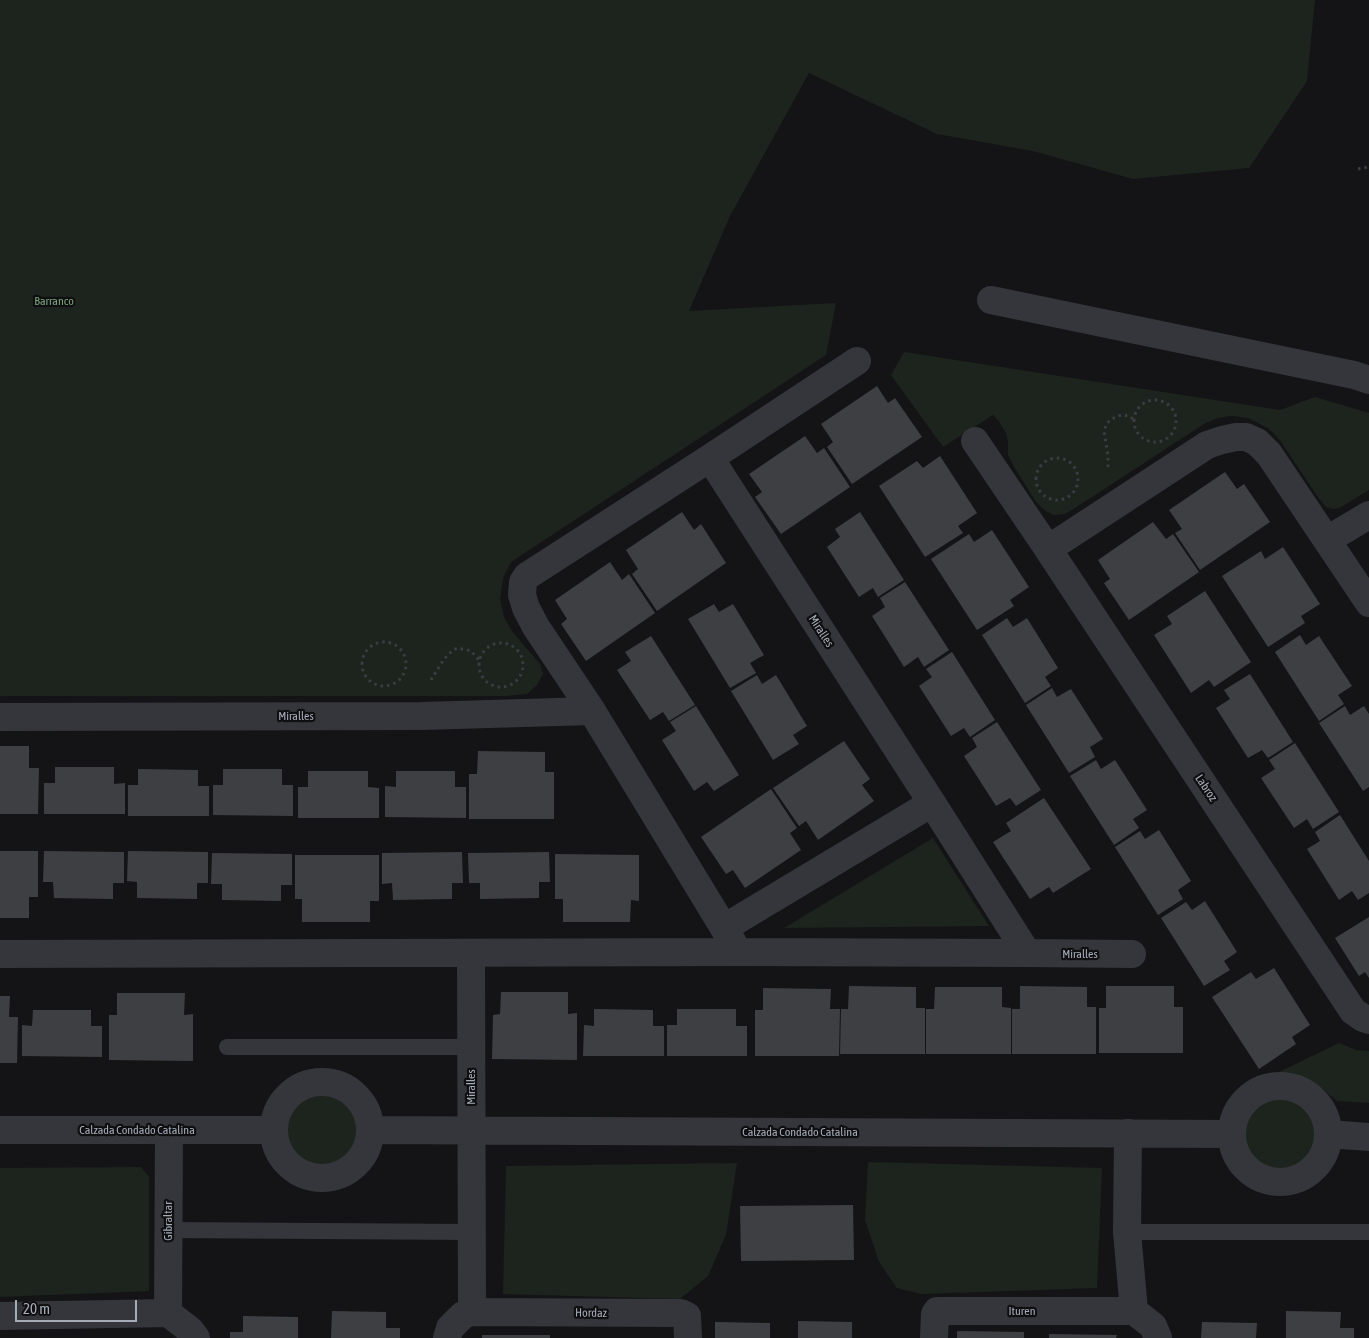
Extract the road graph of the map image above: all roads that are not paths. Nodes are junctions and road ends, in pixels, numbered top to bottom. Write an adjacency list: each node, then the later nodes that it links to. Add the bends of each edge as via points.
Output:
1 (991, 300): 3 (street)
2 (857, 361): 5 (street)
3 (1369, 380)
4 (975, 441): 8 (street, Labroz)
5 (710, 458): 10 (street, via 527,576 523,582 522,595 536,627); 12 (street, Miralles)
6 (1369, 515): 7 (street)
7 (1327, 540): 8 (street, via 1269,454 1257,442 1236,437 1207,446); 9 (street)
8 (1048, 549): 19 (street, Labroz, via 1353,1011)
9 (1369, 604)
10 (592, 711): 11 (street, Miralles, via 411,716); 13 (street)
11 (0, 717)
12 (932, 803): 13 (street); 16 (street, Miralles)
13 (724, 928): 14 (street)
14 (739, 952): 15 (street, Miralles); 16 (street, Miralles)
15 (471, 953): 17 (street, Miralles); 21 (street, Miralles)
16 (1027, 953): 18 (street, Miralles)
17 (0, 954)
18 (1132, 954)
19 (1369, 1020)
20 (227, 1047): 21 (lane)
21 (471, 1047): 26 (street, Miralles)
22 (0, 1130): 23 (street, Calzada Condado Catalina)
23 (168, 1130): 24 (street, Calzada Condado Catalina); 31 (street, Gibraltar)
24 (274, 1130): 25 (street, via 279,1108 293,1091 307,1084 322,1082 338,1084 353,1093 364,1106); 25 (street, via 276,1145 283,1159 294,1170 322,1178 339,1176 353,1167 364,1154)
25 (370, 1130): 26 (street, Calzada Condado Catalina)
26 (471, 1130): 27 (street, Calzada Condado Catalina); 32 (street)
27 (1128, 1133): 28 (street, Calzada Condado Catalina); 33 (street)
28 (1231, 1134): 29 (street, via 1241,1105 1252,1094 1280,1086 1295,1088 1319,1106 1326,1119); 29 (street, via 1233,1149 1240,1163 1251,1174 1279,1183 1308,1174 1318,1163)
29 (1328, 1134): 30 (street)
30 (1369, 1136)
31 (168, 1230): 32 (lane); 37 (street, Gibraltar)
32 (471, 1232): 36 (street)
33 (1127, 1232): 34 (lane); 35 (street)
34 (1369, 1232)
35 (1134, 1311): 42 (street, Ituren, via 937,1311); 43 (street, via 1153,1326)
36 (472, 1312): 40 (street, via 463,1315 450,1328); 41 (street, Hordaz, via 681,1313 687,1316)
37 (168, 1313): 38 (street); 39 (street)
38 (0, 1316)
39 (196, 1338)
40 (446, 1338)
41 (688, 1338)
42 (934, 1338)
43 (1158, 1338)

